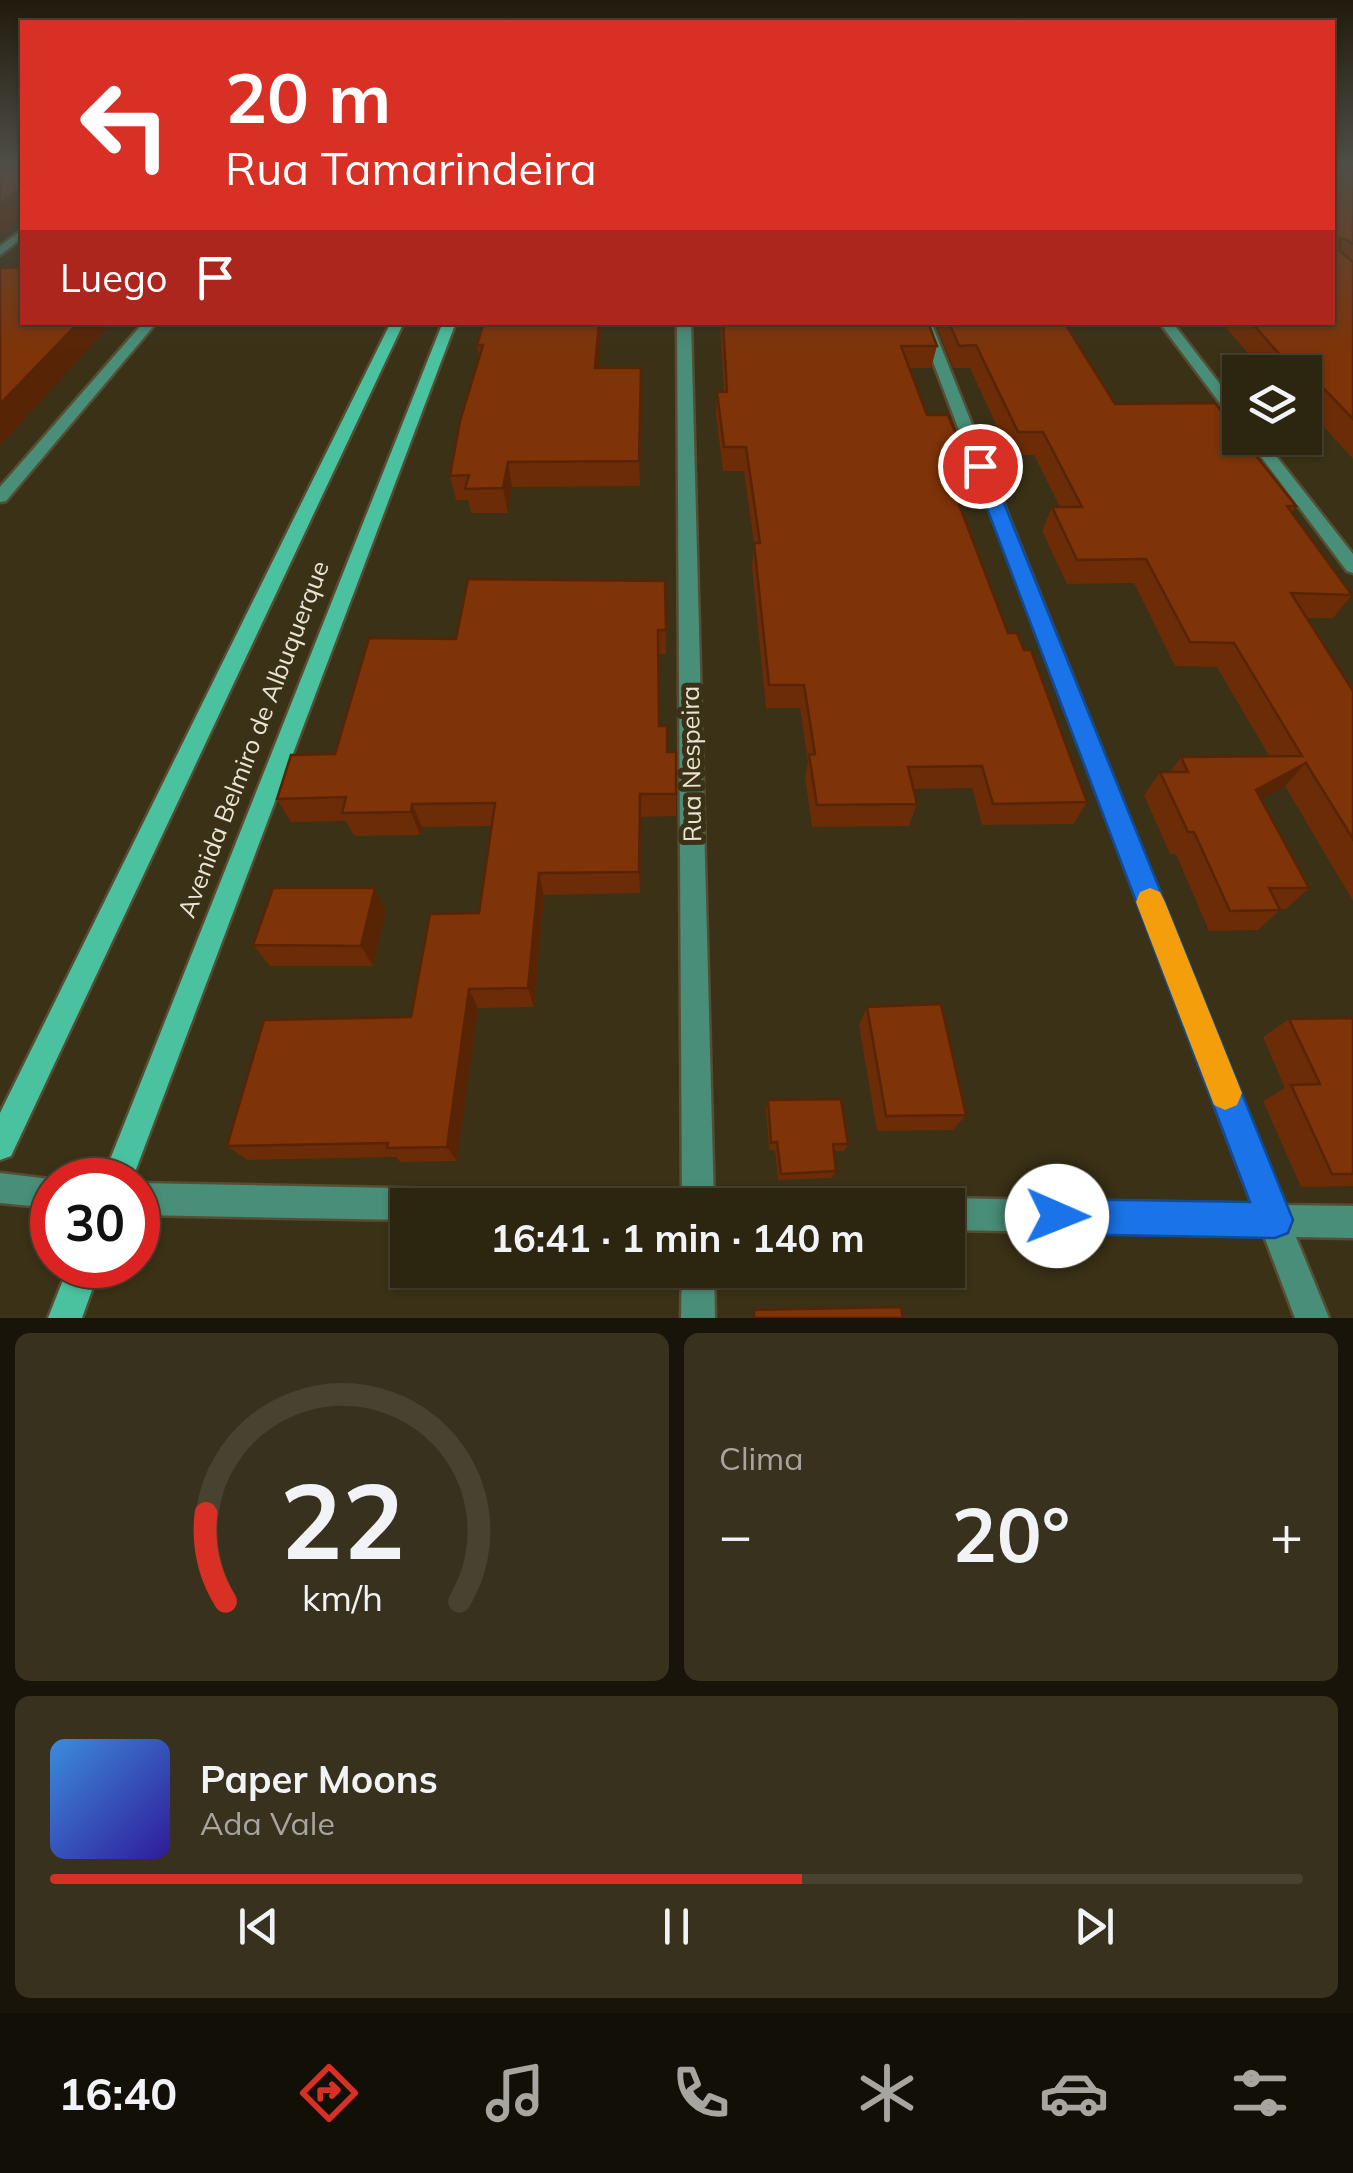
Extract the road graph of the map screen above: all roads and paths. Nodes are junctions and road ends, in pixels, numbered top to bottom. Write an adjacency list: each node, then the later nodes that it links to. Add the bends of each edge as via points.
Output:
1 (20, 235): 2 (street)
2 (0, 252)
3 (147, 325): 11 (street)
4 (397, 325): 13 (main road, Avenida Belmiro de Albuquerque)
5 (449, 325): 14 (main road, Avenida Belmiro de Albuquerque)
6 (684, 325): 16 (street, Rua Nespeira)
7 (925, 325): 21 (street)
8 (1167, 325): 9 (street)
9 (1222, 396)
10 (1267, 455): 12 (street)
11 (0, 497)
12 (1353, 566)
13 (0, 1145)
14 (127, 1158)
15 (0, 1188): 17 (street)
16 (698, 1188)
17 (30, 1191)
18 (160, 1199): 19 (street)
19 (390, 1204)
20 (965, 1214): 21 (street)
21 (1275, 1220): 22 (street); 27 (street)
22 (1353, 1222)
23 (76, 1288): 25 (main road)
24 (698, 1288): 26 (street)
25 (65, 1318)
26 (698, 1318)
27 (1312, 1318)

